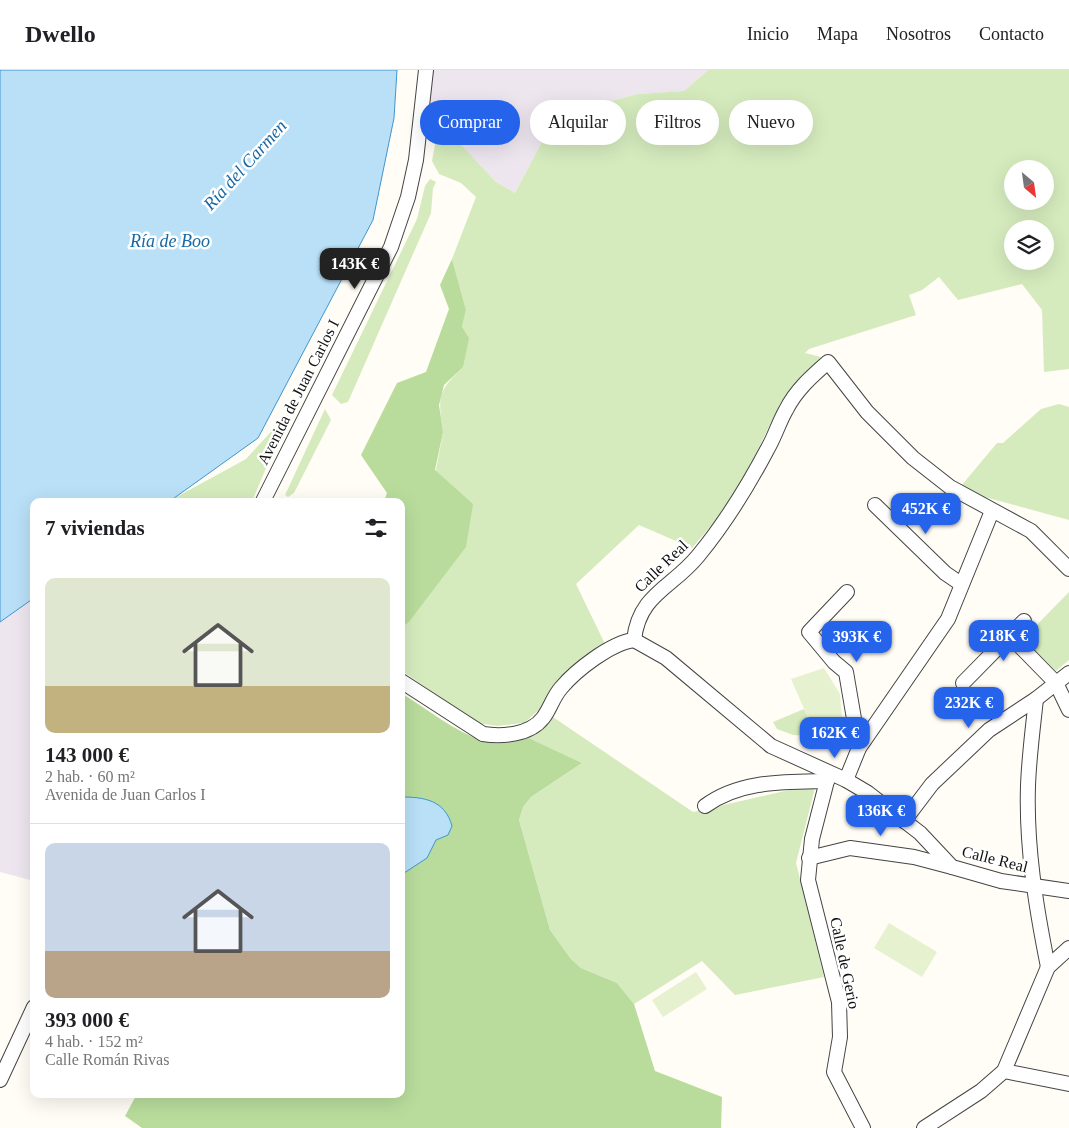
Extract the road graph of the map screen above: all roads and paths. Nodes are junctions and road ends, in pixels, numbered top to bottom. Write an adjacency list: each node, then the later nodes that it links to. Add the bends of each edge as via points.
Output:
1 (426, 70): 2 (street, Avenida de Juan Carlos I, via 416,160 392,247)
2 (265, 498)
3 (875, 505): 6 (street, via 944,573)
4 (992, 511): 5 (street, Calle Real, via 1031,531); 6 (street); 10 (street, Calle Real, via 950,487 913,458 867,412 828,362 808,379 785,410 769,447 731,512 697,558 643,608)
5 (1069, 569)
6 (961, 584): 17 (street, via 948,619)
7 (847, 592): 17 (street, via 810,632 846,672)
8 (1024, 621): 9 (street)
9 (1010, 636): 12 (street); 13 (street)
10 (634, 640): 14 (street, via 611,647 579,672 561,687 543,718 516,734 483,734); 18 (street, Calle Real, via 666,658 771,746)
11 (1069, 672): 13 (street)
12 (963, 683)
13 (1056, 683): 15 (street); 16 (street)
14 (405, 684)
15 (1036, 699): 21 (street, via 989,730 952,763); 24 (street, via 1028,786)
16 (1069, 710)
17 (859, 748): 19 (street)
18 (828, 777): 19 (street, Calle Real); 20 (street, via 743,787 715,798); 22 (street, Calle de Gerio)
19 (846, 780): 21 (street, Calle Real)
20 (705, 806)
21 (904, 820): 23 (street, Calle Real)
22 (809, 858): 23 (street, via 850,848 914,857); 32 (street, Calle de Gerio, via 808,880 838,1002 840,1037 834,1072)
23 (952, 867): 24 (street, Calle Real)
24 (1033, 886): 25 (street, Calle Real); 27 (street)
25 (1069, 891)
26 (1069, 948): 27 (street)
27 (1048, 967): 29 (street)
28 (30, 1016): 30 (street)
29 (1004, 1071): 31 (street); 33 (street)
30 (0, 1080)
31 (1069, 1084)
32 (863, 1128)
33 (924, 1128)

